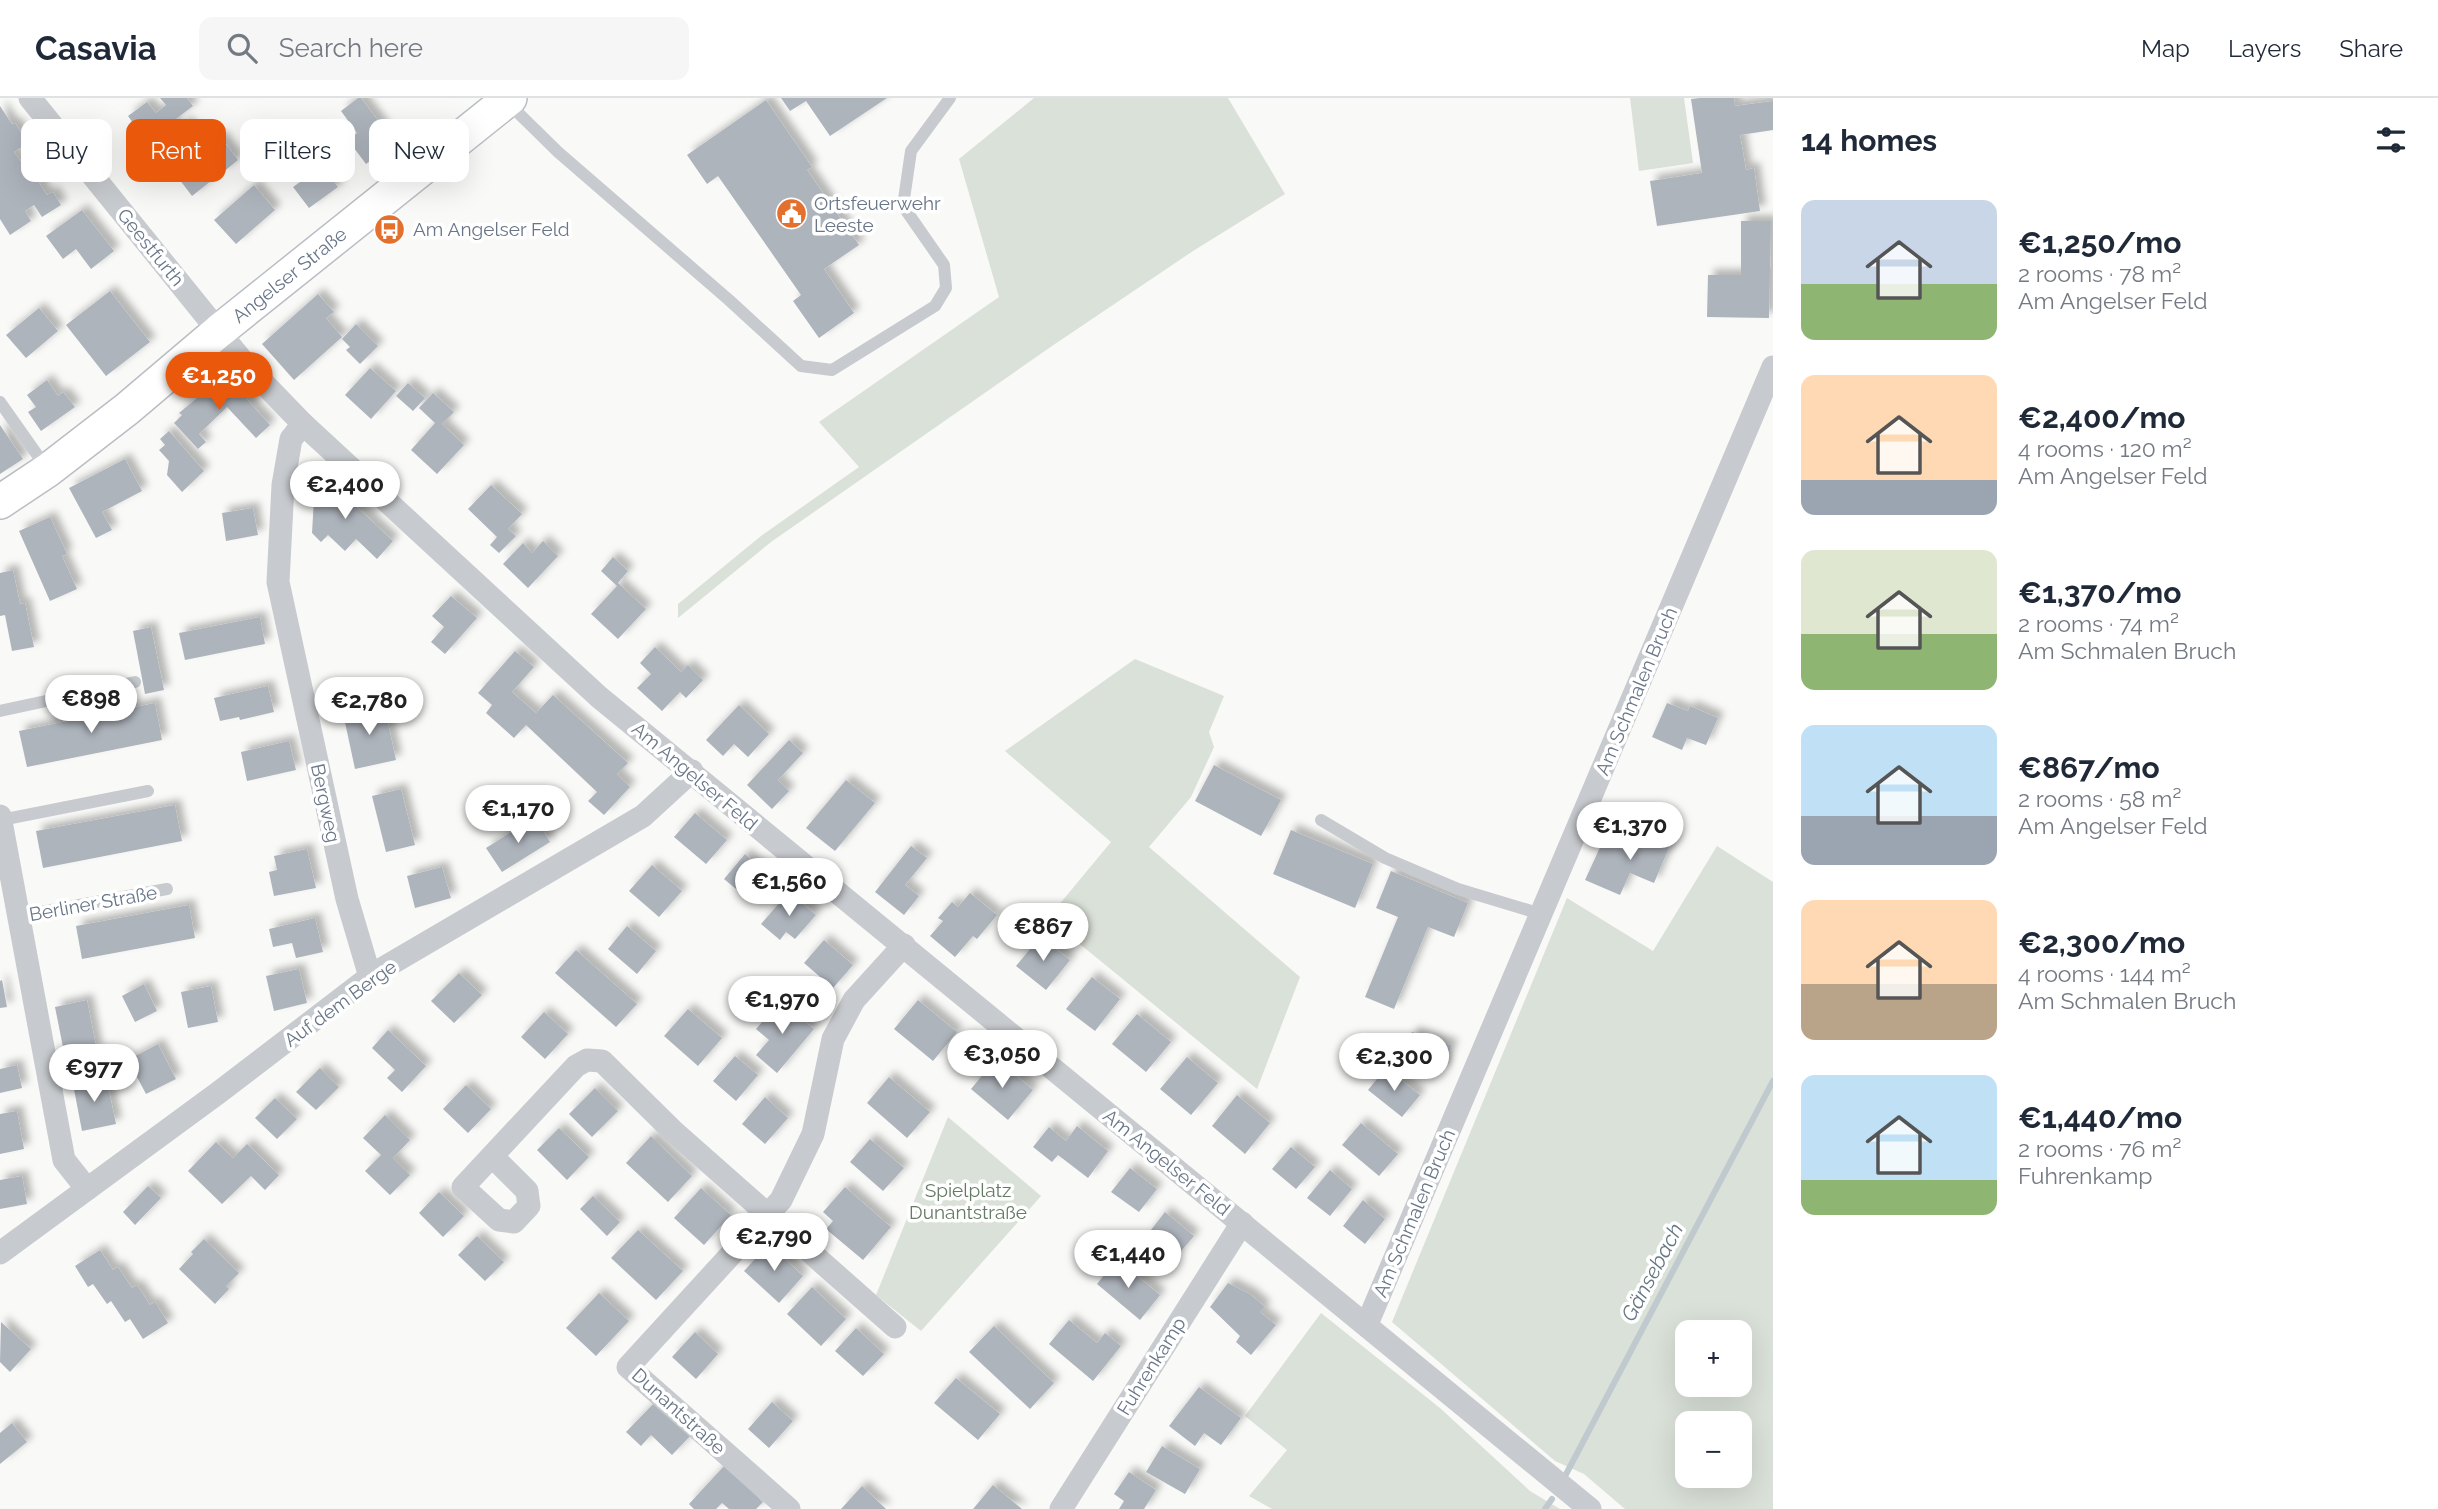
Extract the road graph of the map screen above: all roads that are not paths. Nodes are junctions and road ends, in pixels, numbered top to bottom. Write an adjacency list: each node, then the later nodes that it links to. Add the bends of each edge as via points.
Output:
1 (30, 98): 4 (street, Geestfurth)
2 (950, 98): 3 (lane, via 911,151 903,206 944,265 946,288 935,306 832,370 801,366 558,152)
3 (508, 99): 4 (main road, Angelser Straße)
4 (219, 331): 7 (street, Am Angelser Feld); 8 (main road, Angelser Straße)
5 (1773, 368): 17 (street, Am Schmalen Bruch)
6 (0, 402): 8 (lane)
7 (303, 424): 12 (street, Am Angelser Feld, via 598,697); 20 (street, Bergweg, via 291,439 283,485 278,582 347,899 369,970)
8 (48, 470): 9 (main road, Angelser Straße)
9 (0, 502)
10 (135, 682): 11 (lane)
11 (0, 710)
12 (692, 771): 19 (street, Am Angelser Feld); 20 (street, Auf dem Berge, via 643,816)
13 (148, 791): 14 (lane)
14 (0, 818): 18 (street, Berliner Straße)
15 (1321, 820): 17 (lane, via 1385,859 1458,889)
16 (167, 889): 18 (lane, Berliner Straße)
17 (1541, 914): 26 (street, Am Schmalen Bruch)
18 (19, 916): 22 (street, Berliner Straße, via 64,1160)
19 (904, 945): 23 (street, Dunantstraße, via 854,1000 833,1039 813,1134 781,1200); 24 (street, Am Angelser Feld)
20 (375, 973): 22 (street, Auf dem Berge)
21 (492, 1156): 23 (street, via 576,1066 587,1060 602,1061 672,1130)
22 (87, 1189): 25 (street, Auf dem Berge)
23 (768, 1213): 27 (street); 28 (street, Dunantstraße, via 628,1367)
24 (1242, 1223): 26 (street, Am Angelser Feld); 29 (street, Fuhrenkamp)
25 (0, 1253)
26 (1367, 1324): 30 (street, Am Angelser Feld)
27 (895, 1327)
28 (789, 1509)
29 (1061, 1509)
30 (1590, 1509)

